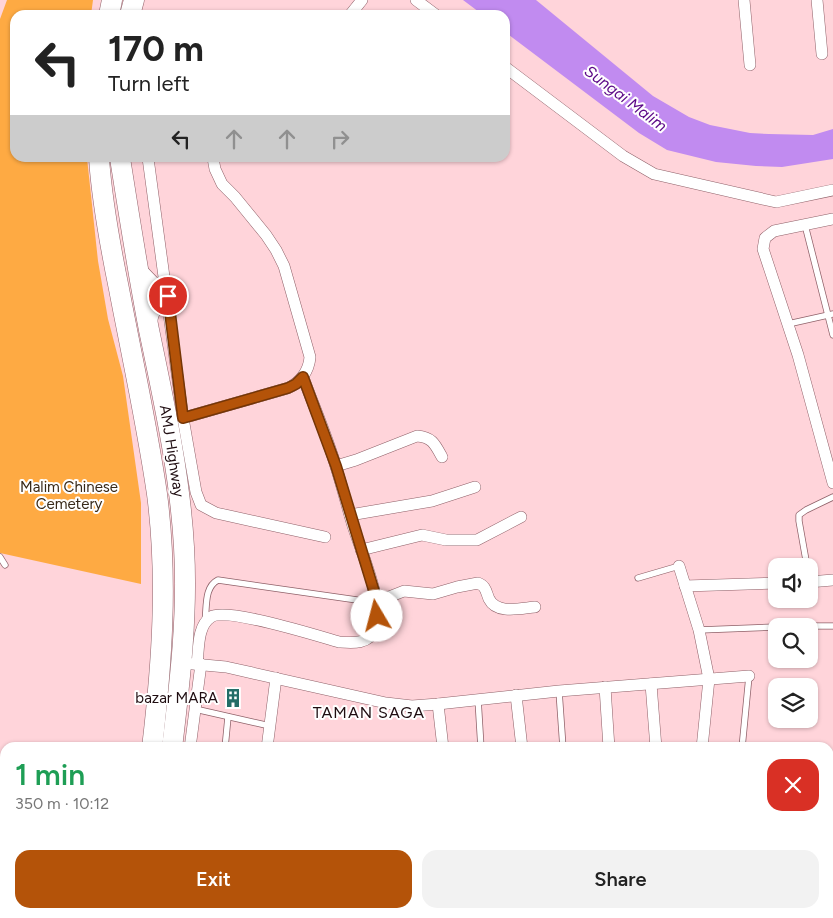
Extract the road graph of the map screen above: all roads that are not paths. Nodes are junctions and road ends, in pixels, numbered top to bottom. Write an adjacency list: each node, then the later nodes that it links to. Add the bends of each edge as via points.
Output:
1 (362, 0): 5 (street)
2 (416, 0): 6 (street)
3 (744, 0): 8 (street)
4 (817, 0): 7 (street)
5 (354, 10)
6 (429, 10)
7 (822, 54)
8 (750, 65)
9 (510, 71): 14 (street, via 623,156 654,174 776,202)
10 (99, 162): 64 (highway, AMJ Highway, via 105,214 157,493 163,552 160,674)
11 (121, 162): 17 (highway, AMJ Highway)
12 (149, 162): 18 (street)
13 (214, 162): 23 (street, via 222,184 266,235 284,266 310,357)
14 (833, 190)
15 (833, 219): 16 (street)
16 (806, 225): 19 (lane); 20 (street, via 774,231 763,242)
17 (137, 265): 18 (street); 21 (highway, AMJ Highway)
18 (168, 296): 21 (street, via 152,315); 24 (street)
19 (830, 315): 20 (lane); 22 (lane)
20 (788, 324): 27 (street)
21 (149, 330): 51 (highway, AMJ Highway, via 167,418 181,513)
22 (833, 335)
23 (303, 377): 24 (street, via 288,388); 26 (street)
24 (183, 418): 32 (street, via 201,505 216,513)
25 (442, 457): 26 (street, via 430,439 417,436)
26 (336, 466): 30 (street)
27 (832, 483)
28 (475, 487): 30 (street, via 432,501)
29 (833, 497): 35 (lane, via 799,515)
30 (350, 515): 33 (street)
31 (521, 517): 33 (street, via 477,540 446,540 422,535)
32 (325, 537)
33 (361, 550): 44 (street)
34 (0, 557): 36 (lane)
35 (806, 558)
36 (5, 565)
37 (679, 566): 38 (lane); 42 (street)
38 (638, 578)
39 (818, 579): 40 (street)
40 (833, 580)
41 (768, 583): 42 (street)
42 (685, 586): 50 (street)
43 (357, 600): 46 (lane, via 218,580 210,588)
44 (376, 602): 45 (street, via 404,591 433,594 478,583 498,608); 46 (street, via 375,629 370,638 361,642 338,642 226,614 218,614)
45 (536, 607)
46 (205, 623): 51 (street)
47 (818, 626): 48 (lane)
48 (833, 626)
49 (768, 627): 50 (lane)
50 (699, 630): 54 (street)
51 (194, 663): 53 (street); 61 (street); 65 (highway, AMJ Highway)
52 (749, 676): 54 (street); 76 (lane)
53 (276, 678): 60 (street, via 399,705); 63 (street)
54 (709, 679): 55 (street); 75 (street)
55 (651, 684): 56 (street); 74 (street)
56 (605, 687): 57 (street); 73 (street)
57 (559, 691): 58 (street); 72 (lane)
58 (516, 695): 59 (street); 71 (street)
59 (478, 699): 60 (street); 70 (lane)
60 (438, 704): 69 (street)
61 (195, 709): 62 (lane); 66 (street)
62 (228, 717): 63 (lane); 67 (lane)
63 (270, 726): 68 (street)
64 (153, 742)
65 (174, 742)
66 (191, 742)
67 (226, 742)
68 (268, 742)
69 (441, 742)
70 (481, 742)
71 (521, 742)
72 (563, 742)
73 (609, 742)
74 (656, 742)
75 (703, 742)
76 (743, 742)

